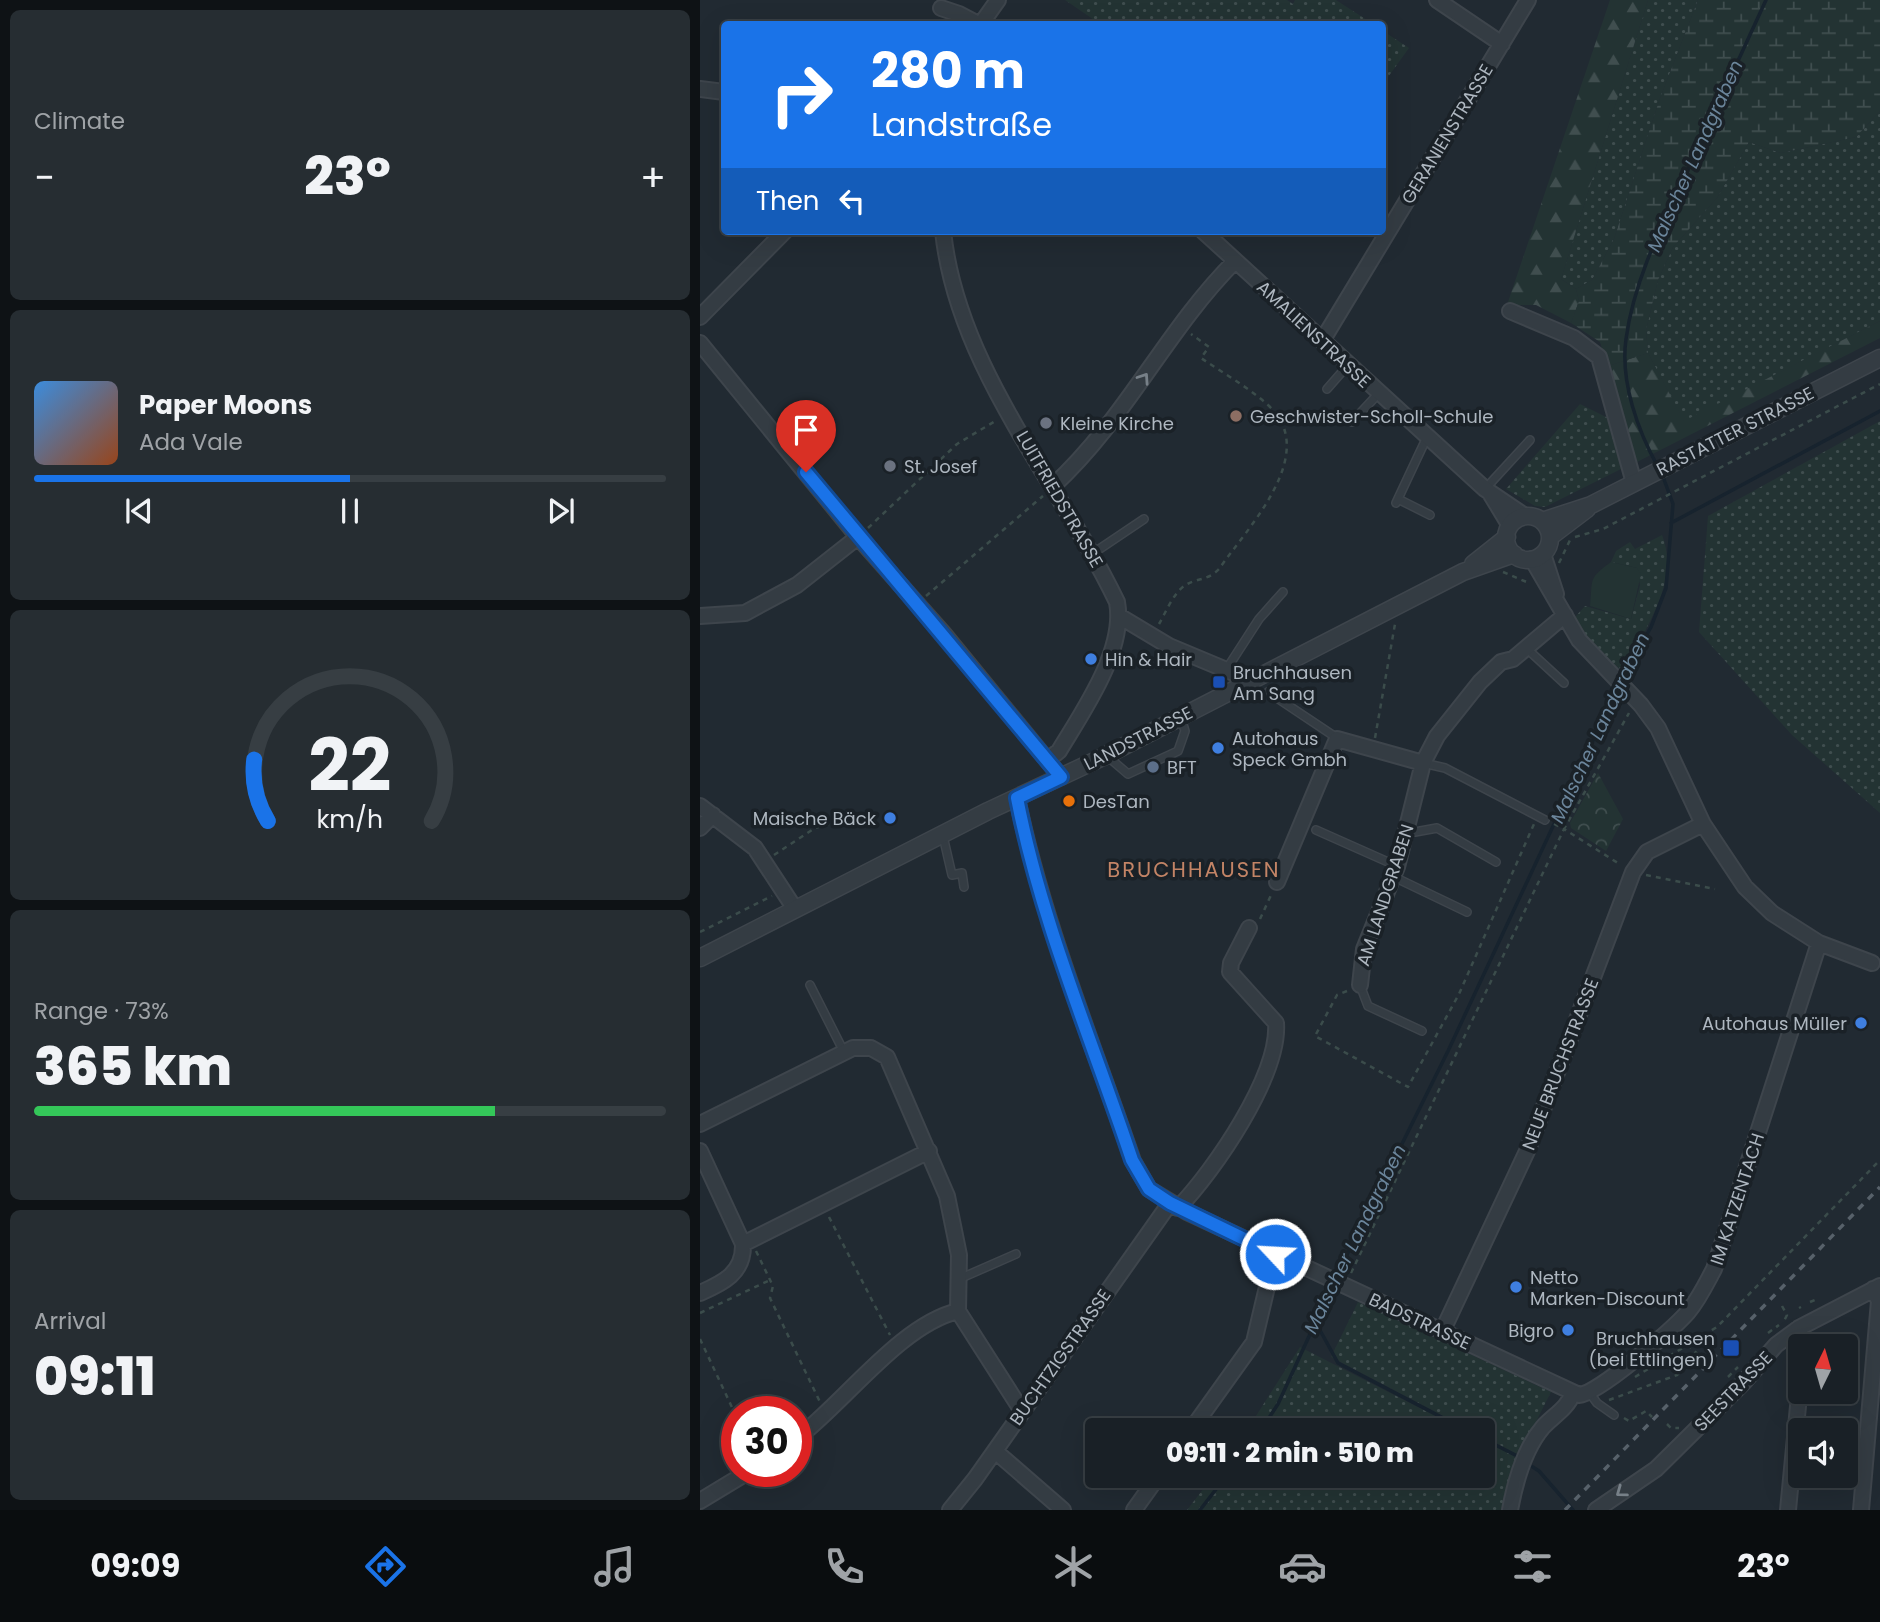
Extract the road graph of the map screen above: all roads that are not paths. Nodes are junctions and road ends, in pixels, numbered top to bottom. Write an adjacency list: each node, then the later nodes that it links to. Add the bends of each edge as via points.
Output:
1 (998, 0): 6 (street)
2 (1437, 0): 7 (street)
3 (1528, 0): 7 (street, GERANIENSTRASSE)
4 (941, 4): 5 (street)
5 (974, 21)
6 (981, 21)
7 (1502, 44): 16 (street, GERANIENSTRASSE)
8 (700, 89): 9 (street)
9 (721, 92)
10 (781, 235): 15 (street)
11 (944, 235): 26 (street, LUITFRIEDSTRASSE, via 973,347)
12 (1207, 235): 13 (street, AMALIENSTRASSE)
13 (1235, 261): 16 (street, AMALIENSTRASSE); 26 (street, one-way to 13, via 1112,424 1204,293)
14 (1510, 312): 25 (street, via 1574,338 1599,356)
15 (700, 317)
16 (1322, 341): 19 (street, AMALIENSTRASSE)
17 (700, 343): 34 (street)
18 (1880, 358): 25 (street, RASTATTER STRASSE)
19 (1348, 365): 20 (lane); 21 (street, AMALIENSTRASSE)
20 (1327, 389)
21 (1378, 393): 22 (lane); 23 (street, AMALIENSTRASSE)
22 (1352, 422)
23 (1427, 436): 27 (street, AMALIENSTRASSE); 29 (lane, via 1397,501)
24 (1530, 440): 27 (lane)
25 (1634, 483): 28 (street, RASTATTER STRASSE)
26 (1053, 486): 36 (street, LUITFRIEDSTRASSE)
27 (1487, 490): 30 (street, AMALIENSTRASSE); 33 (street, AMALIENSTRASSE)
28 (1591, 505): 32 (street, RASTATTER STRASSE); 35 (street, RASTATTER STRASSE)
29 (1430, 514)
30 (1525, 516): 32 (street); 33 (street)
31 (1144, 519): 36 (lane)
32 (1542, 521): 35 (street)
33 (1508, 531): 37 (street); 39 (street, LANDSTRASSE)
34 (858, 537): 41 (street, via 797,584 745,613); 52 (street)
35 (1550, 537): 38 (street)
36 (1091, 554): 42 (street, LUITFRIEDSTRASSE, via 1117,602)
37 (1514, 554): 38 (street); 39 (street, LANDSTRASSE)
38 (1537, 556): 43 (street)
39 (1463, 572): 47 (street, LANDSTRASSE)
40 (1283, 592): 45 (lane)
41 (700, 615)
42 (1119, 615): 45 (street); 52 (street, via 1103,676 1059,751)
43 (1565, 615): 44 (street, AM LANDGRABEN); 59 (street, via 1579,640 1658,728)
44 (1525, 646): 46 (lane); 53 (street, AM LANDGRABEN, via 1480,682 1443,728)
45 (1226, 670): 47 (street, via 1236,674)
46 (1563, 683)
47 (1241, 684): 49 (street, LANDSTRASSE)
48 (1268, 692): 50 (lane)
49 (1181, 716): 51 (street, LANDSTRASSE); 51 (lane, via 1185,732 1178,751 1128,774)
50 (1338, 738): 53 (street); 66 (street)
51 (1106, 755): 54 (street, LANDSTRASSE)
52 (1049, 760): 54 (street)
53 (1423, 763): 58 (lane, via 1455,773); 62 (street, AM LANDGRABEN)
54 (1061, 777): 55 (street, LANDSTRASSE)
55 (1017, 798): 63 (street, LANDSTRASSE); 81 (street, BADSTRASSE, via 1031,863 1132,1160 1149,1189)
56 (700, 806): 57 (street)
57 (713, 815): 60 (street); 68 (street, via 766,860)
58 (1541, 818)
59 (1703, 824): 71 (street, via 1751,895); 90 (street, NEUE BRUCHSTRASSE, via 1647,852 1633,872 1528,1149)
60 (700, 828)
61 (1316, 830): 65 (lane)
62 (1407, 830): 64 (lane, via 1437,828); 65 (street, AM LANDGRABEN)
63 (943, 836): 67 (lane, via 952,875 962,873); 68 (street, LANDSTRASSE)
64 (1496, 862)
65 (1396, 872): 69 (lane); 75 (street, AM LANDGRABEN, via 1364,949)
66 (1277, 881)
67 (964, 887)
68 (795, 909): 72 (street, LANDSTRASSE)
69 (1467, 912)
70 (1249, 928): 81 (street, BUCHTZIGSTRASSE, via 1230,972 1276,1023 1268,1067 1224,1147)
71 (1819, 943): 73 (street); 93 (street, IM KATZENTACH, via 1714,1269 1678,1323)
72 (700, 958)
73 (1872, 963)
74 (810, 985): 77 (lane)
75 (1360, 985): 76 (lane, via 1368,1006)
76 (1422, 1031)
77 (844, 1052): 78 (street); 80 (street, via 867,1046 887,1057)
78 (700, 1124)
79 (700, 1151): 82 (street)
80 (929, 1151): 82 (street); 85 (street, via 953,1221)
81 (1174, 1205): 84 (street, BADSTRASSE); 96 (street, BUCHTZIGSTRASSE)
82 (747, 1242): 87 (street, via 732,1276)
83 (1016, 1254): 85 (lane)
84 (1275, 1254): 90 (street, BADSTRASSE); 98 (street, via 1254,1342)
85 (959, 1279): 88 (street)
86 (1877, 1288): 89 (street, SEESTRASSE); 92 (street)
87 (700, 1293)
88 (958, 1311): 96 (street); 99 (street, via 929,1321)
89 (1799, 1328): 91 (street); 108 (street, SEESTRASSE, one-way to 108, via 1776,1345 1656,1469)
90 (1442, 1332): 94 (street, BADSTRASSE)
91 (1801, 1334)
92 (1877, 1366): 110 (street)
93 (1589, 1392): 94 (street); 97 (lane)
94 (1573, 1393): 107 (street, via 1542,1429 1529,1453 1515,1482)
95 (1798, 1404): 109 (street)
96 (1022, 1411): 100 (street, BUCHTZIGSTRASSE)
97 (1614, 1415)
98 (1200, 1418)
99 (812, 1426)
100 (995, 1451): 104 (street, BUCHTZIGSTRASSE); 105 (street)
101 (723, 1487): 103 (street)
102 (1149, 1488): 106 (street)
103 (700, 1501)
104 (950, 1510)
105 (1063, 1510)
106 (1134, 1510)
107 (1510, 1510)
108 (1596, 1510)
109 (1788, 1510)
110 (1861, 1510)

